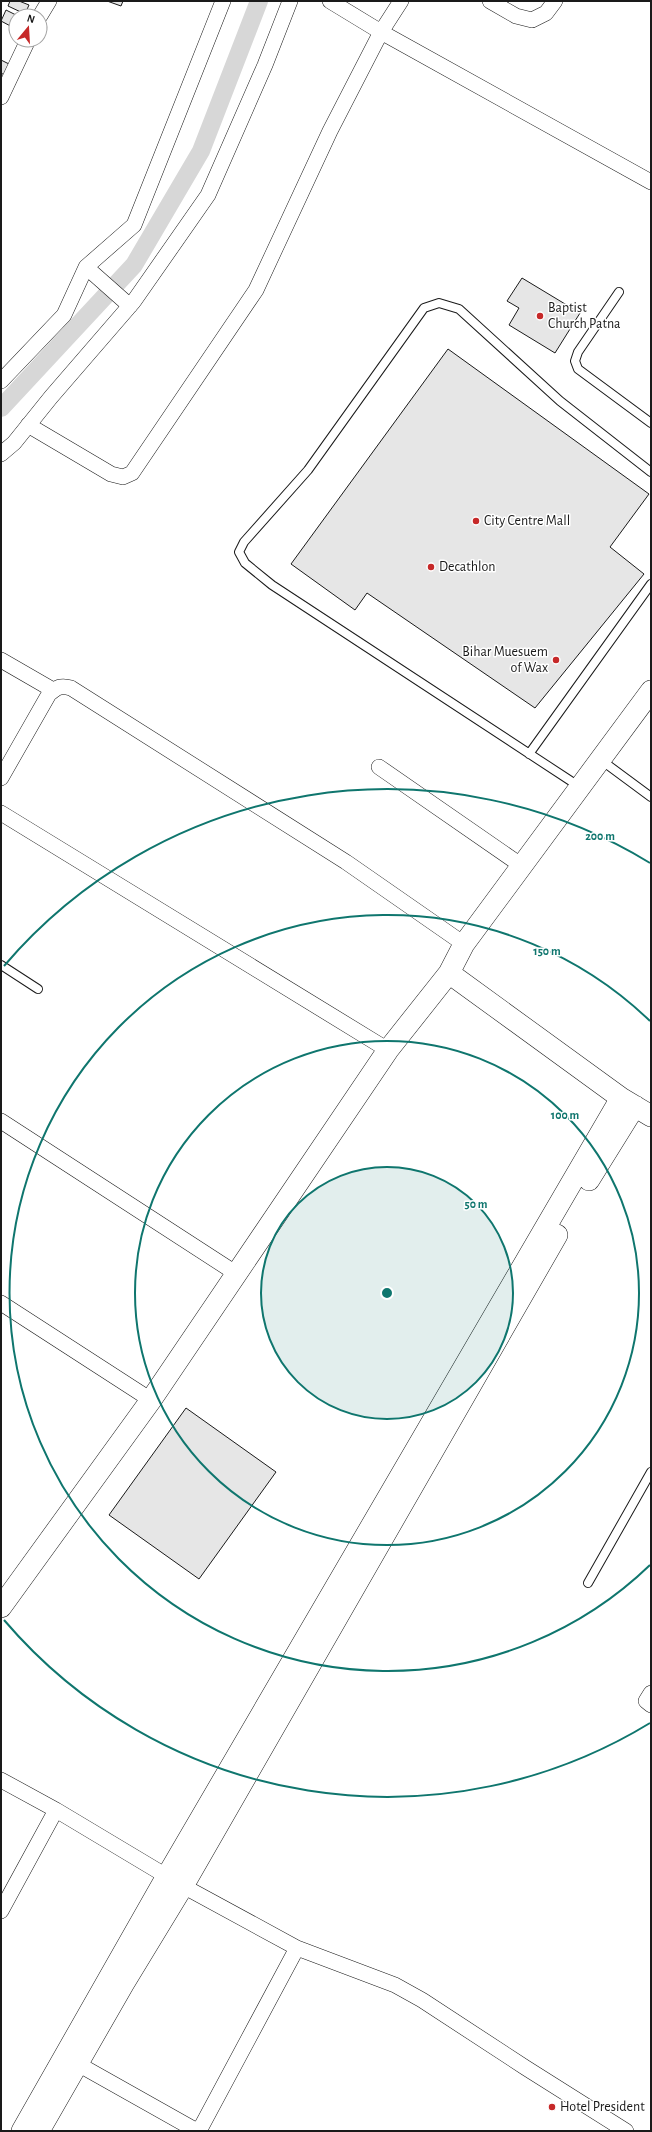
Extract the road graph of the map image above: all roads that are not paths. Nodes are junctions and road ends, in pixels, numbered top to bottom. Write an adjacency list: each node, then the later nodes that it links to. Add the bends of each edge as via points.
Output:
1 (223, 1): 11 (street, via 134,225)
2 (290, 1): 13 (street, via 208,196)
3 (330, 1): 7 (street)
4 (401, 1): 7 (street)
5 (490, 1): 6 (street, via 516,16 532,20 546,13)
6 (555, 1)
7 (381, 32): 10 (street); 16 (street, via 330,131 256,290 132,473 123,476 111,474)
8 (24, 48): 9 (street)
9 (1, 97)
10 (651, 182)
11 (90, 271): 13 (street); 14 (street, via 64,315)
12 (619, 292): 15 (lane, via 578,352 575,361 578,369)
13 (130, 306): 16 (street)
14 (1, 381)
15 (651, 423)
16 (28, 425): 17 (street, via 14,443)
17 (1, 454)
18 (651, 472): 23 (lane, via 560,401 459,309 439,303 424,308 308,470 244,542 240,552 244,563 272,585)
19 (651, 584): 23 (lane)
20 (1, 660): 21 (street)
21 (53, 690): 26 (street, via 41,705); 31 (street, via 64,686 72,688 346,862)
22 (651, 691): 24 (street)
23 (529, 754): 27 (lane)
24 (601, 759): 27 (street); 28 (lane)
25 (379, 767): 30 (street)
26 (1, 778)
27 (580, 787): 30 (street)
28 (651, 797)
29 (1, 813): 35 (street)
30 (522, 866): 31 (street)
31 (464, 944): 33 (street)
32 (1, 966): 34 (lane)
33 (449, 973): 35 (street); 36 (street)
34 (38, 988)
35 (388, 1050): 38 (street)
36 (636, 1107): 48 (street, via 502,1316)
37 (1, 1121): 38 (street)
38 (237, 1274): 40 (street)
39 (1, 1303): 40 (street)
40 (151, 1400): 43 (street)
41 (651, 1472): 42 (lane)
42 (588, 1583)
43 (1, 1607)
44 (651, 1693): 45 (street, via 646,1701)
45 (651, 1705)
46 (1, 1780): 47 (street)
47 (56, 1810): 48 (street); 49 (street)
48 (175, 1881): 50 (street); 51 (street)
49 (1, 1911)
50 (297, 1948): 54 (street); 55 (street, via 395,1986 422,2000)
51 (68, 2066): 52 (street); 53 (street); 54 (street)
52 (22, 2131)
53 (39, 2131)
54 (198, 2131)
55 (626, 2131)

